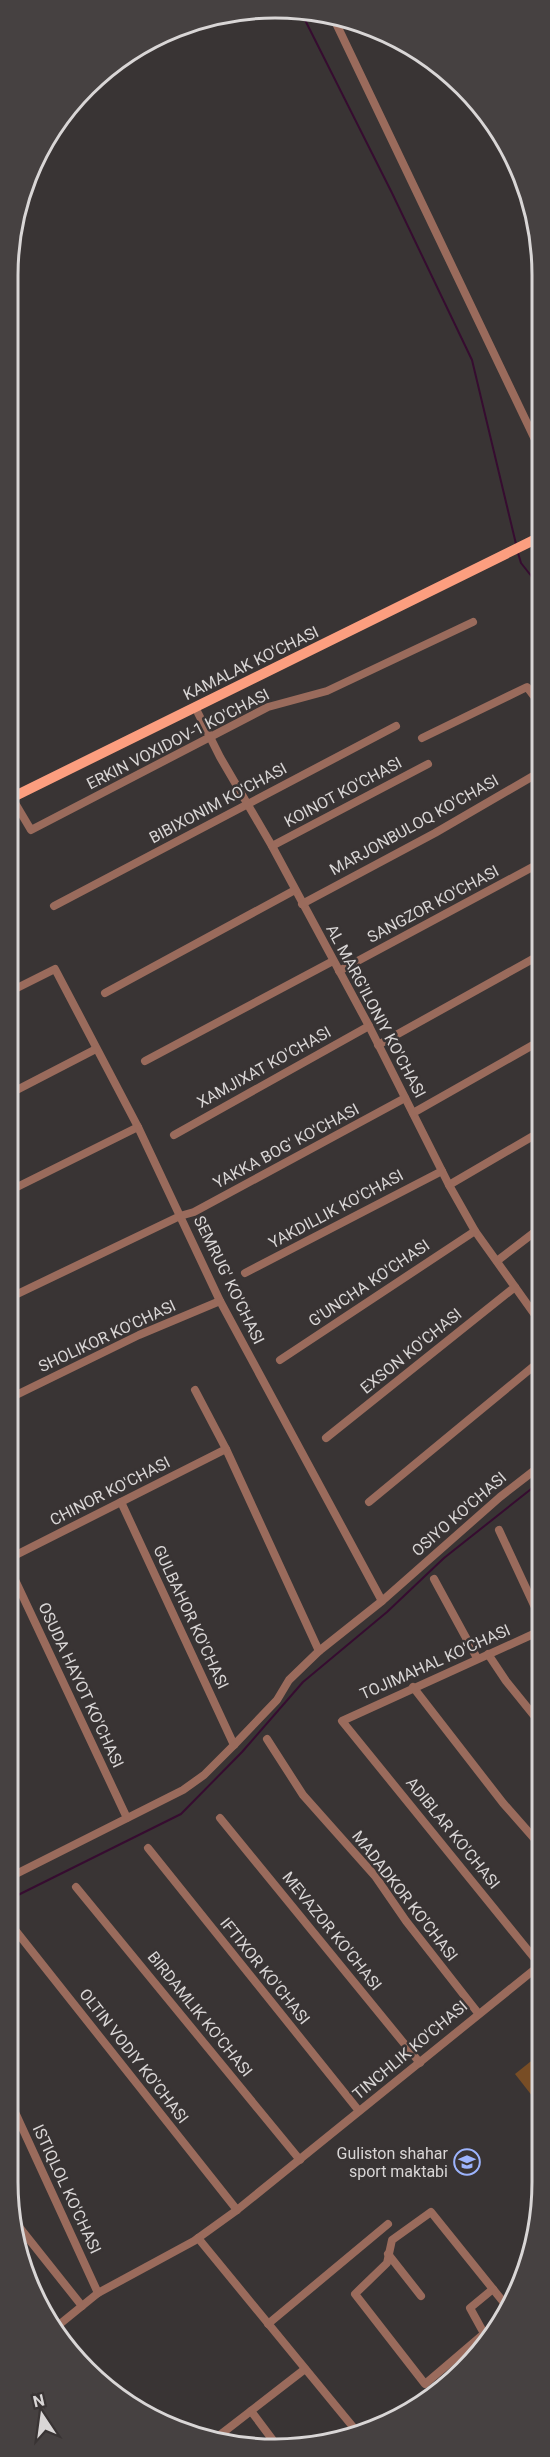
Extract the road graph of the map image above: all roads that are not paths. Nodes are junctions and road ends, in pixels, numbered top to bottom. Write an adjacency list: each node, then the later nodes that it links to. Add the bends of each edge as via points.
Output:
1 (337, 26): 2 (street)
2 (532, 433)
3 (532, 541): 6 (main road, KAMALAK KO'CHASI)
4 (473, 622): 8 (street, ERKIN VOXIDOV-1 KO'CHASI, via 327,691 268,707)
5 (532, 694): 9 (street, via 527,687)
6 (195, 707): 8 (street, AL MARG'ILONIY KO'CHASI); 12 (main road, KAMALAK KO'CHASI)
7 (396, 726): 13 (street, BIBIXONIM KO'CHASI)
8 (209, 738): 13 (street, AL MARG'ILONIY KO'CHASI); 14 (street, ERKIN VOXIDOV-1 KO'CHASI, via 31,830)
9 (422, 738)
10 (428, 764): 15 (street, KOINOT KO'CHASI)
11 (532, 777): 18 (street, MARJONBULOQ KO'CHASI)
12 (18, 795)
13 (246, 806): 15 (street, AL MARG'ILONIY KO'CHASI); 19 (street, BIBIXONIM KO'CHASI)
14 (18, 811)
15 (272, 846): 17 (street, AL MARG'ILONIY KO'CHASI)
16 (532, 867): 22 (street, SANGZOR KO'CHASI)
17 (295, 890): 18 (street, AL MARG'ILONIY KO'CHASI); 24 (street)
18 (302, 904): 21 (street, AL MARG'ILONIY KO'CHASI)
19 (54, 906)
20 (532, 959): 26 (street)
21 (333, 961): 22 (street, AL MARG'ILONIY KO'CHASI); 29 (street)
22 (339, 971): 25 (street, AL MARG'ILONIY KO'CHASI)
23 (18, 988): 28 (street, SEMRUG' KO'CHASI, via 55,969)
24 (105, 993)
25 (369, 1026): 26 (street, AL MARG'ILONIY KO'CHASI); 34 (street, XAMJIXAT KO'CHASI)
26 (378, 1045): 31 (street, AL MARG'ILONIY KO'CHASI)
27 (532, 1046): 32 (street)
28 (96, 1050): 30 (street); 33 (street, SEMRUG' KO'CHASI)
29 (145, 1061)
30 (18, 1089)
31 (405, 1098): 32 (street, AL MARG'ILONIY KO'CHASI); 39 (street, YAKKA BOG' KO'CHASI, via 294,1160)
32 (413, 1113): 36 (street, AL MARG'ILONIY KO'CHASI)
33 (138, 1127): 38 (street); 39 (street, SEMRUG' KO'CHASI)
34 (174, 1135)
35 (532, 1137): 37 (street)
36 (441, 1171): 37 (street, AL MARG'ILONIY KO'CHASI); 43 (street, YAKDILLIK KO'CHASI)
37 (449, 1185): 40 (street, AL MARG'ILONIY KO'CHASI)
38 (18, 1187)
39 (180, 1216): 45 (street, YAKKA BOG' KO'CHASI); 46 (street, SEMRUG' KO'CHASI)
40 (475, 1231): 42 (street, AL MARG'ILONIY KO'CHASI); 48 (street, G'UNCHA KO'CHASI)
41 (532, 1234): 42 (street)
42 (497, 1261): 44 (street, AL MARG'ILONIY KO'CHASI)
43 (245, 1273)
44 (515, 1287): 47 (street, AL MARG'ILONIY KO'CHASI); 52 (street, EXSON KO'CHASI)
45 (18, 1294)
46 (220, 1301): 51 (street, SHOLIKOR KO'CHASI, via 139,1335); 61 (street, SEMRUG' KO'CHASI)
47 (532, 1311)
48 (280, 1360)
49 (532, 1368): 56 (street)
50 (195, 1390): 53 (street)
51 (18, 1394)
52 (326, 1438)
53 (226, 1449): 55 (street, CHINOR KO'CHASI); 64 (street)
54 (532, 1472): 61 (street, OSIYO KO'CHASI)
55 (121, 1502): 58 (street, CHINOR KO'CHASI); 71 (street, GULBAHOR KO'CHASI)
56 (369, 1502)
57 (499, 1530): 62 (street)
58 (18, 1554)
59 (434, 1579): 66 (street)
60 (18, 1586): 72 (street, OSUDA HAYOT KO'CHASI)
61 (382, 1601): 64 (street, OSIYO KO'CHASI)
62 (532, 1601)
63 (532, 1634): 65 (street, TOJIMAHAL KO'CHASI)
64 (319, 1651): 71 (street, OSIYO KO'CHASI)
65 (488, 1653): 66 (street, TOJIMAHAL KO'CHASI); 68 (street)
66 (477, 1658): 67 (street, TOJIMAHAL KO'CHASI)
67 (413, 1687): 69 (street, TOJIMAHAL KO'CHASI); 74 (street)
68 (532, 1713)
69 (342, 1721): 79 (street, ADIBLAR KO'CHASI)
70 (267, 1739): 81 (street, MADADKOR KO'CHASI, via 303,1795 375,1876)
71 (234, 1745): 72 (street, OSIYO KO'CHASI, via 183,1790)
72 (127, 1818): 76 (street, OSIYO KO'CHASI)
73 (220, 1818): 82 (street, MEVAZOR KO'CHASI)
74 (532, 1836)
75 (148, 1848): 83 (street, IFTIXOR KO'CHASI)
76 (18, 1872)
77 (76, 1887): 85 (street, BIRDAMLIK KO'CHASI)
78 (18, 1934): 86 (street, OLTIN VODIY KO'CHASI)
79 (532, 1955)
80 (532, 1971): 81 (street, TINCHLIK KO'CHASI)
81 (478, 2013): 82 (street, TINCHLIK KO'CHASI)
82 (420, 2062): 83 (street, TINCHLIK KO'CHASI)
83 (359, 2111): 85 (street, TINCHLIK KO'CHASI)
84 (18, 2119): 92 (street, ISTIQLOL KO'CHASI)
85 (300, 2160): 86 (street, TINCHLIK KO'CHASI)
86 (237, 2210): 89 (street, TINCHLIK KO'CHASI)
87 (388, 2224): 97 (street)
88 (23, 2232): 95 (street)
89 (198, 2238): 92 (street, TINCHLIK KO'CHASI); 97 (street)
90 (388, 2254): 91 (street, via 392,2240 430,2212); 93 (street); 99 (street, via 387,2263 355,2294 425,2384)
91 (493, 2289): 94 (street); 98 (street, via 470,2308)
92 (98, 2293): 95 (street, TINCHLIK KO'CHASI)
93 (421, 2296)
94 (503, 2301)
95 (82, 2306): 96 (street, TINCHLIK KO'CHASI)
96 (60, 2324)
97 (268, 2324): 100 (street)
98 (484, 2332)
99 (470, 2348)
100 (305, 2369): 101 (street); 102 (street)
101 (251, 2411): 103 (street); 104 (street)
102 (353, 2427)
103 (222, 2433)
104 (272, 2439)

